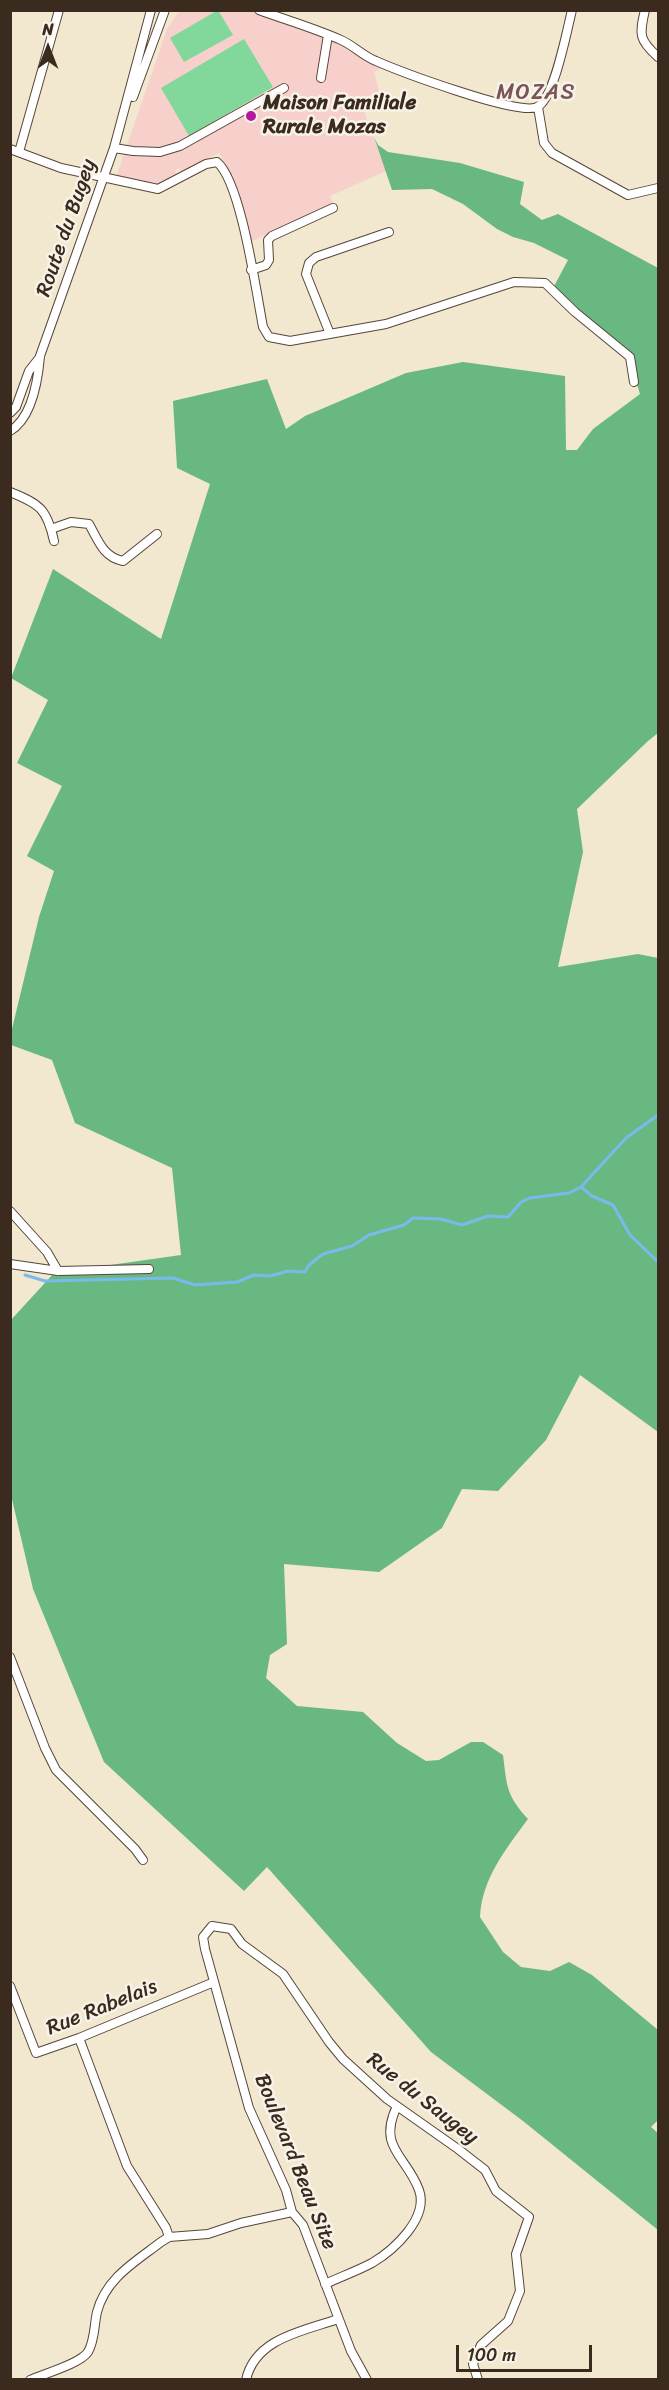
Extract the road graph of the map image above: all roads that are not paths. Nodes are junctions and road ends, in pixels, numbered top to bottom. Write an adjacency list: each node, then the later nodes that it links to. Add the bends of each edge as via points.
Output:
1 (59, 10): 14 (street)
2 (151, 10): 12 (street, Route du Bugey)
3 (165, 10): 12 (street, Route du Bugey)
4 (259, 10): 7 (street)
5 (572, 10): 11 (street, via 547,98)
6 (645, 10): 8 (street, via 639,33)
7 (328, 35): 9 (street); 11 (street, via 374,60 438,84 524,110)
8 (658, 57)
9 (321, 78)
10 (284, 88): 13 (street, via 180,146 160,152)
11 (538, 107): 16 (street, via 544,143 552,153 628,195)
12 (126, 111): 13 (street, Route du Bugey)
13 (114, 147): 15 (street, Route du Bugey)
14 (15, 151): 15 (street, via 61,168)
15 (104, 177): 19 (street, via 158,189 217,162 235,191); 21 (street, Route du Bugey)
16 (658, 188)
17 (333, 208): 19 (street, via 272,236 268,240 267,265)
18 (389, 232): 20 (street, via 316,257 309,263 306,274)
19 (251, 270): 20 (street, via 263,327 269,337 290,341)
20 (330, 334): 22 (street, via 386,324 514,282 545,283 630,357)
21 (40, 356): 23 (street, Route du Bugey); 24 (street, Route du Bugey, via 39,374 28,408 22,421)
22 (634, 382)
23 (10, 413)
24 (10, 431)
25 (10, 492): 26 (street, via 33,501 47,516)
26 (51, 529): 27 (street, via 72,522 89,524 104,552 113,560 123,561); 28 (street)
27 (157, 534)
28 (54, 541)
29 (10, 1211): 32 (street, via 47,1252)
30 (10, 1264): 32 (street)
31 (149, 1269): 32 (street)
32 (58, 1271)
33 (10, 1657): 34 (street, via 56,1770)
34 (143, 1860)
35 (214, 1982): 37 (street, Rue Rabelais); 38 (street, Rue du Saugey, via 202,1937 212,1926 231,1929 242,1944 283,1974 343,2059); 39 (street, Boulevard Beau Site, via 249,2108)
36 (10, 1986): 37 (street, Rue Rabelais, via 36,2053)
37 (79, 2038): 40 (street, via 127,2166)
38 (397, 2106): 41 (street, via 390,2121 389,2138 419,2190 418,2215 406,2235 373,2263); 46 (street, Rue du Saugey, via 485,2170 496,2191 529,2217 516,2254 520,2291 508,2321 481,2345 473,2364)
39 (292, 2212): 40 (street, via 208,2234); 41 (street, Boulevard Beau Site, via 303,2225)
40 (169, 2237): 43 (street, via 115,2277 102,2297 87,2353 79,2360)
41 (325, 2284): 42 (street, Boulevard Beau Site)
42 (338, 2319): 44 (street, via 276,2341 255,2359); 45 (street, Boulevard Beau Site)
43 (30, 2379)
44 (246, 2379)
45 (367, 2379)
46 (478, 2379)

